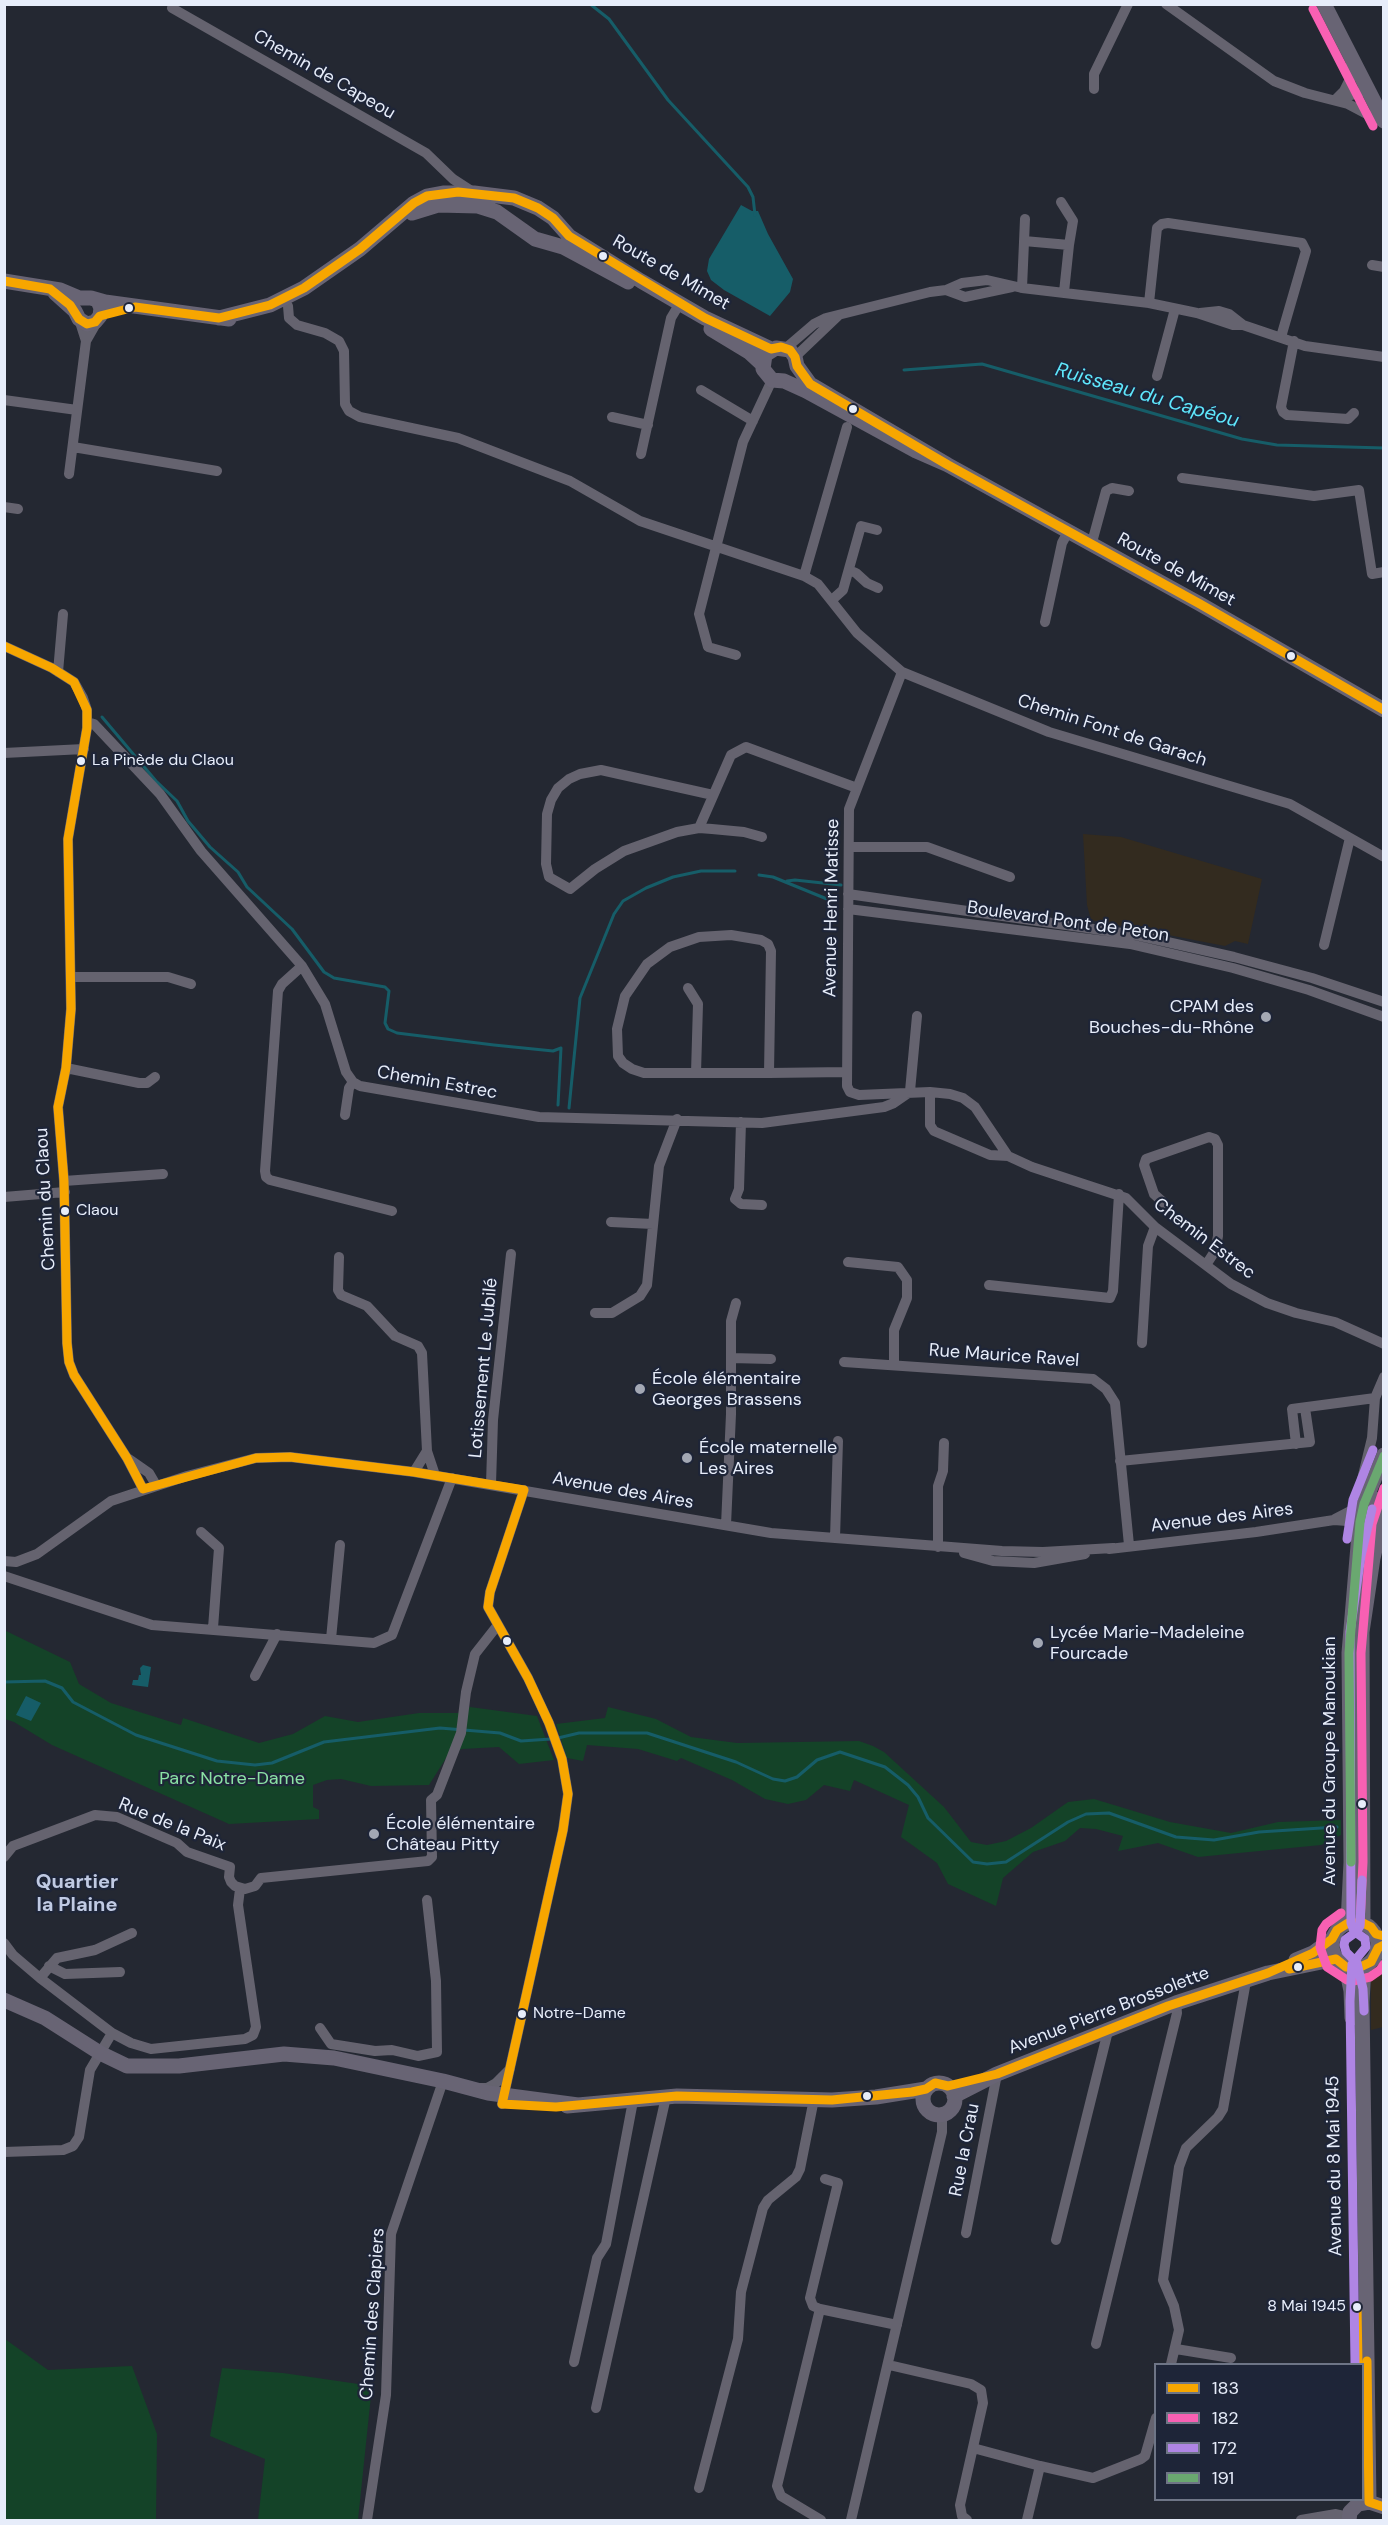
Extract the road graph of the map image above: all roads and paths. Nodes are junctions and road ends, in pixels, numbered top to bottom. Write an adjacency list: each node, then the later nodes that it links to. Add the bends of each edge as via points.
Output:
1 (1128, 4): 6 (street, via 1094,74)
2 (1166, 4): 8 (street, via 1274,81)
3 (1324, 4): 5 (street)
4 (172, 8): 11 (street, Chemin de Capeou, via 426,153)
5 (1352, 60): 7 (street); 8 (street, via 1351,77)
6 (1094, 89)
7 (1368, 93): 8 (street); 9 (street); 10 (street)
8 (1335, 100): 9 (street)
9 (1348, 104): 10 (street)
10 (1383, 122)
11 (455, 185): 12 (street, Route de Mimet); 18 (street, Route de Mimet, via 421,200)
12 (471, 199): 13 (street, Route de Mimet, via 514,198); 17 (street, Route de Mimet); 18 (street, Route de Mimet, via 418,210)
13 (528, 202): 16 (street, Route de Mimet); 17 (street, via 513,210)
14 (1061, 202): 21 (street, via 1073,221)
15 (1025, 219): 20 (street)
16 (556, 222): 19 (street, via 554,236); 31 (street, Route de Mimet, via 570,236)
17 (515, 225): 19 (street, Route de Mimet)
18 (376, 236): 22 (street, Route de Mimet)
19 (541, 241): 31 (street, Route de Mimet, via 563,248)
20 (1024, 241): 21 (street); 25 (street)
21 (1069, 245): 27 (street)
22 (360, 249): 30 (street, Route de Mimet, via 324,285); 34 (street, Route de Mimet, via 286,298)
23 (987, 280): 25 (street); 26 (street, via 962,283); 28 (street)
24 (4, 281): 33 (street, via 50,289)
25 (1019, 287): 27 (street); 28 (street)
26 (946, 290): 28 (street, via 965,297); 38 (street, via 838,316)
27 (1064, 291): 29 (street)
28 (987, 294)
29 (1149, 303): 32 (street); 35 (street, via 1158,228 1162,224 1302,243 1306,251)
30 (288, 306): 34 (street, Route de Mimet, via 247,318); 62 (street, Chemin Font de Garach, via 289,318 297,325 339,341 344,351 345,404 360,417 458,438 559,476 640,521)
31 (678, 306): 38 (street, Route de Mimet); 40 (street, Route de Mimet); 49 (street, via 671,318)
32 (1174, 309): 35 (street, via 1219,311 1243,325); 41 (street)
33 (89, 311): 34 (street, Route de Mimet, via 135,307); 36 (street); 36 (street)
34 (219, 318)
35 (1281, 337): 37 (street)
36 (86, 341): 45 (street)
37 (1294, 342): 39 (street); 46 (street, via 1283,412 1348,419)
38 (787, 355): 40 (street, via 765,355); 42 (street, via 793,375); 53 (street, Route de Mimet, via 810,384)
39 (1383, 357)
40 (762, 364): 42 (street, Route de Mimet, via 765,373)
41 (1156, 376)
42 (778, 380): 48 (street); 53 (street, Route de Mimet)
43 (701, 390): 48 (street)
44 (4, 400): 45 (street)
45 (77, 410): 51 (street)
46 (1354, 413)
47 (612, 417): 49 (street)
48 (753, 421): 62 (street, via 743,442)
49 (648, 424): 52 (street)
50 (847, 428): 66 (street)
51 (73, 447): 54 (street); 55 (street)
52 (641, 454)
53 (948, 465): 61 (street, Route de Mimet)
54 (217, 471)
55 (69, 474)
56 (1182, 478): 65 (street, via 1314,496 1359,490 1372,574)
57 (1129, 491): 63 (street, via 1106,491)
58 (4, 507): 59 (street)
59 (18, 509)
60 (878, 530): 64 (street, via 861,526)
61 (1068, 532): 63 (street, Route de Mimet); 70 (street, via 1062,543)
62 (716, 546): 66 (street, Chemin Font de Garach); 72 (street, via 700,618 708,647)
63 (1091, 546): 75 (street, Route de Mimet)
64 (849, 570): 67 (street); 68 (street, via 843,590)
65 (1383, 573)
66 (804, 576): 68 (street, Chemin Font de Garach, via 819,584)
67 (878, 588)
68 (833, 599): 74 (street, Chemin Font de Garach, via 857,633)
69 (63, 614): 73 (street)
70 (1045, 622)
71 (4, 646): 73 (street, Chemin du Claou)
72 (736, 655)
73 (58, 672): 76 (street, Chemin du Claou, via 74,682 84,698)
74 (902, 672): 79 (street, Avenue Henri Matisse); 83 (street, Chemin Font de Garach, via 1049,732 1290,804)
75 (1383, 710)
76 (87, 722): 77 (street, Chemin du Claou); 90 (street, Chemin Estrec, via 94,724 160,794 201,851)
77 (84, 749): 78 (street); 91 (street, Chemin du Claou, via 68,839)
78 (4, 753)
79 (857, 788): 80 (street, via 746,747 731,755); 84 (street, Avenue Henri Matisse, via 849,809)
80 (713, 795): 81 (street); 81 (street, via 601,770 580,774 558,788 551,800 545,827 547,871 549,877 570,889 624,851)
81 (699, 828): 82 (street)
82 (762, 837)
83 (1350, 838): 85 (street, Chemin Font de Garach); 89 (street)
84 (849, 847): 86 (street, via 927,847); 87 (street, Avenue Henri Matisse)
85 (1383, 857)
86 (1010, 877)
87 (848, 894): 88 (street, Avenue Henri Matisse); 94 (street, Boulevard Pont de Peton, via 1136,935 1268,966)
88 (848, 909): 96 (street, Boulevard Pont de Peton, via 1130,944 1233,968); 98 (street, Avenue Henri Matisse)
89 (1324, 945)
90 (302, 966): 102 (street, Chemin Estrec, via 325,1004 340,1059); 115 (street, via 278,992 266,1177)
91 (71, 977): 92 (street, via 168,976); 97 (street, Chemin du Claou)
92 (191, 984)
93 (688, 988): 99 (street, via 698,1004)
94 (1383, 1002)
95 (917, 1016): 103 (street)
96 (1383, 1017)
97 (66, 1068): 101 (street, via 139,1083); 110 (street, Chemin du Claou, via 58,1107)
98 (847, 1072): 100 (street); 103 (street, Avenue Henri Matisse, via 850,1092 859,1095)
99 (696, 1073): 100 (street); 100 (street, via 644,1073 623,1063 617,1046 619,1013 634,980 658,955 684,941 731,935 761,940 771,951)
100 (769, 1073)
101 (155, 1077)
102 (353, 1082): 105 (street); 106 (street, Chemin Estrec, via 367,1088 539,1117)
103 (910, 1092): 104 (street); 107 (street, Chemin Estrec, via 884,1107 804,1119)
104 (930, 1092): 108 (street, via 963,1098 975,1107); 108 (street, Chemin Estrec, via 930,1125 934,1131 990,1155)
105 (345, 1115)
106 (677, 1119): 107 (street, Chemin Estrec); 117 (street, via 659,1166)
107 (741, 1122): 114 (street, via 739,1189 735,1199 741,1204)
108 (1008, 1156): 111 (street, Chemin Estrec)
109 (163, 1174): 110 (street)
110 (64, 1187): 112 (street); 138 (street, Chemin du Claou, via 69,1362)
111 (1119, 1194): 118 (street, Chemin Estrec); 123 (street, via 1110,1298)
112 (4, 1197)
113 (1164, 1203): 122 (street, via 1154,1194 1144,1165 1146,1159 1209,1137 1215,1139 1218,1236)
114 (762, 1205)
115 (392, 1211)
116 (611, 1222): 117 (street)
117 (653, 1224): 125 (street, via 647,1286 640,1296 612,1313)
118 (1155, 1227): 122 (street, Chemin Estrec); 126 (street, via 1148,1246)
119 (511, 1254): 144 (street, Lotissement Le Jubilé, via 493,1420)
120 (339, 1257): 136 (street, via 341,1295 367,1306 395,1336 418,1346 422,1353)
121 (848, 1262): 131 (street, via 898,1267 908,1280 907,1298 894,1330)
122 (1206, 1265): 127 (street, Chemin Estrec, via 1267,1303 1335,1322)
123 (988, 1285)
124 (736, 1303): 128 (street, via 731,1321)
125 (595, 1313)
126 (1142, 1343)
127 (1383, 1344)
128 (731, 1358): 129 (street); 152 (street)
129 (771, 1359)
130 (844, 1362): 131 (street, Rue Maurice Ravel)
131 (894, 1365): 139 (street, Rue Maurice Ravel, via 1093,1379 1106,1389 1114,1403)
132 (1383, 1377): 133 (street)
133 (1371, 1398): 139 (street, via 1305,1408 1310,1442); 150 (street, via 1372,1438)
134 (838, 1441): 154 (street)
135 (944, 1443): 157 (street, via 938,1486)
136 (427, 1451): 140 (street); 141 (street)
137 (1383, 1455): 142 (street, Avenue du Groupe Manoukian)
138 (127, 1458): 145 (street, Chemin du Claou, via 149,1473); 146 (street, Chemin du Claou)
139 (1120, 1461): 156 (street, Rue Maurice Ravel)
140 (414, 1472): 141 (street, Avenue des Aires); 145 (street, Avenue des Aires, via 290,1457 256,1458)
141 (435, 1475): 143 (street, Avenue des Aires)
142 (1376, 1475): 148 (street); 150 (street, Avenue du Groupe Manoukian)
143 (452, 1478): 144 (street, Avenue des Aires); 164 (street, via 392,1635 374,1643)
144 (491, 1484): 147 (street, Avenue des Aires)
145 (156, 1485): 146 (street, Avenue des Aires)
146 (143, 1489): 159 (street, Avenue des Aires, via 111,1501 37,1554 16,1562)
147 (524, 1490): 152 (street, Avenue des Aires); 161 (street, via 490,1592 488,1607)
148 (1383, 1492)
149 (1383, 1498): 150 (street)
150 (1359, 1507): 151 (street); 156 (street, Avenue des Aires, via 1334,1520); 158 (street); 169 (street, Avenue du Groupe Manoukian, via 1349,1653)
151 (1383, 1514): 158 (street, Avenue du Groupe Manoukian)
152 (726, 1525): 154 (street, Avenue des Aires)
153 (201, 1532): 162 (street, via 219,1548)
154 (836, 1538): 157 (street, Avenue des Aires)
155 (340, 1545): 164 (street)
156 (1129, 1545): 157 (street, Avenue des Aires, via 1043,1552)
157 (938, 1547)
158 (1375, 1550): 169 (street, Avenue du Groupe Manoukian, via 1362,1632 1364,1761)
159 (4, 1561)
160 (4, 1576): 162 (street, via 152,1624)
161 (497, 1626): 167 (street, via 475,1654 461,1730 437,1795 431,1800 432,1857 428,1861 261,1878 255,1886); 187 (street, via 549,1723 562,1759 568,1794 564,1830)
162 (213, 1628): 163 (street)
163 (278, 1634): 164 (street); 165 (street)
164 (332, 1639)
165 (255, 1676)
166 (4, 1857): 167 (street, Rue de la Paix, via 13,1846 95,1815 117,1817 187,1852 230,1866 231,1882)
167 (240, 1888): 185 (street, via 238,1905 256,2027 252,2036 151,2049)
168 (428, 1900): 183 (street, via 437,2052 418,2056 332,2044)
169 (1355, 1923): 171 (street, via 1337,1930); 172 (street, via 1371,1927)
170 (132, 1933): 175 (street, via 95,1950 57,1958)
171 (1332, 1939): 174 (street, via 1332,1952); 178 (street, Avenue Pierre Brossolette, via 1313,1953)
172 (1380, 1941): 176 (street, via 1376,1956)
173 (4, 1943): 179 (street)
174 (1341, 1963): 176 (street); 178 (street, Avenue Pierre Brossolette); 198 (street, Avenue du 8 Mai 1945, via 1351,1990)
175 (49, 1966): 177 (street, via 65,1974); 179 (street)
176 (1364, 1967): 198 (street, Avenue du 8 Mai 1945)
177 (120, 1972)
178 (1268, 1973): 180 (street, Avenue Pierre Brossolette)
179 (40, 1978): 185 (street)
180 (1246, 1981): 182 (street, Avenue Pierre Brossolette); 207 (street, via 1223,2109 1186,2148 1179,2167 1163,2280 1179,2330)
181 (4, 2000): 186 (street, via 45,2018)
182 (1176, 2003): 184 (street, Avenue Pierre Brossolette); 206 (street, via 1177,2013)
183 (320, 2028)
184 (1108, 2031): 188 (street, Avenue Pierre Brossolette); 202 (street)
185 (112, 2033): 186 (street)
186 (100, 2053): 189 (street, via 140,2068 284,2054 334,2058); 199 (street, via 90,2070 79,2137 73,2146 63,2150)
187 (510, 2069): 190 (street, via 487,2088); 195 (street)
188 (997, 2074): 191 (street, Avenue Pierre Brossolette); 201 (street, Rue la Crau)
189 (442, 2085): 190 (street); 195 (street); 220 (street, Chemin des Clapiers, via 391,2234 386,2395)
190 (471, 2088): 195 (street)
191 (951, 2091): 192 (street, via 935,2084); 197 (street, via 950,2109)
192 (925, 2096): 194 (street); 197 (street, via 933,2114)
193 (666, 2097): 194 (street); 196 (street); 213 (street)
194 (814, 2099): 217 (street, via 800,2169 763,2208 741,2292 738,2339)
195 (503, 2100): 196 (street, via 578,2105)
196 (633, 2101): 209 (street, via 606,2244 597,2258)
197 (942, 2114): 205 (street, via 942,2132)
198 (1358, 2120): 203 (street, Avenue du 8 Mai 1945)
199 (4, 2152)
200 (825, 2179): 204 (street, via 838,2183 810,2298 813,2306)
201 (966, 2233)
202 (1056, 2240)
203 (1360, 2243): 211 (street, Avenue du 8 Mai 1945); 218 (street, Avenue du 8 Mai 1945)
204 (820, 2309): 205 (street); 221 (street, via 777,2486 781,2496)
205 (897, 2325): 212 (street)
206 (1096, 2344)
207 (1176, 2349): 208 (street); 210 (street)
208 (1231, 2358)
209 (574, 2362)
210 (1171, 2363)
211 (1358, 2363)
212 (889, 2365): 215 (street, via 981,2390 983,2403); 222 (street)
213 (596, 2408)
214 (1154, 2422): 216 (street, via 1145,2456 1093,2478)
215 (973, 2448): 216 (street); 223 (street, via 960,2505)
216 (1040, 2466): 224 (street)
217 (699, 2488)
218 (1369, 2503): 219 (street, via 1353,2507); 226 (street, via 1381,2514)
219 (1349, 2519): 225 (street, via 1335,2514)
220 (367, 2520)
221 (821, 2520)
222 (851, 2520)
223 (967, 2520)
224 (1027, 2520)
225 (1301, 2520)
226 (1381, 2520)

